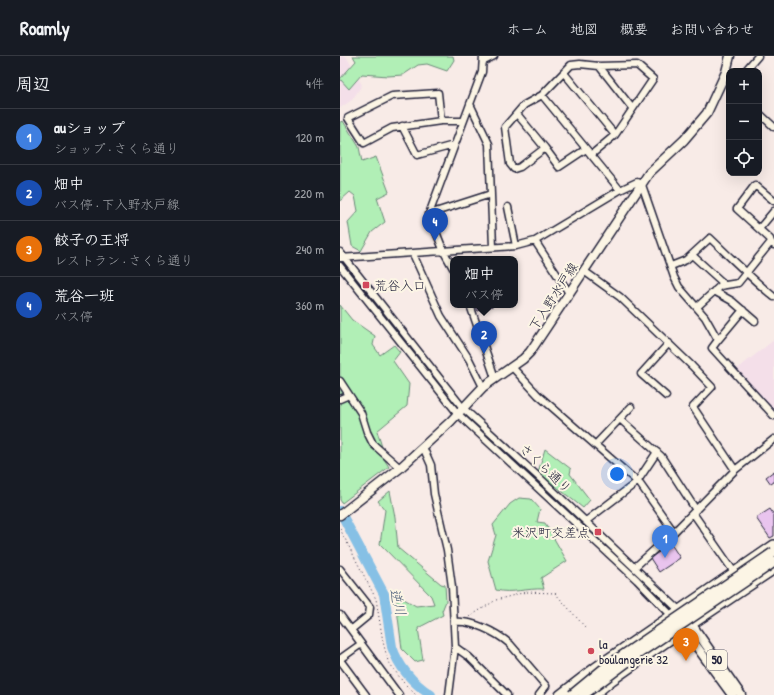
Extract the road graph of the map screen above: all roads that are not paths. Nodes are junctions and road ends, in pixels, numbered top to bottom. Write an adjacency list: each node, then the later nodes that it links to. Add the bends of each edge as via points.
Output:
1 (494, 56): 4 (street)
2 (730, 56): 6 (main road, 下入野水戸線)
3 (758, 56): 7 (street)
4 (484, 58): 11 (street)
5 (599, 66): 8 (street, via 571,65); 12 (street); 12 (street, via 637,65 653,79)
6 (729, 68)
7 (748, 68)
8 (564, 73): 10 (street); 19 (street)
9 (726, 77): 24 (main road, 下入野水戸線, via 699,124 656,166)
10 (542, 95): 13 (street, via 524,105); 22 (street)
11 (470, 104): 15 (street); 26 (street, via 489,144)
12 (632, 108): 19 (street)
13 (517, 114): 21 (street); 21 (street, via 505,127 510,164 514,169)
14 (762, 116): 18 (street)
15 (463, 121): 16 (street); 20 (street)
16 (441, 122): 17 (street); 17 (street, via 438,93 392,96 348,118 364,143 392,128)
17 (402, 126): 20 (street, via 417,155)
18 (774, 127)
19 (615, 135): 23 (street)
20 (454, 145): 30 (street)
21 (545, 148): 22 (street, via 559,166)
22 (586, 149): 23 (street)
23 (591, 155): 25 (street)
24 (642, 185): 25 (street, via 637,182); 43 (street); 44 (main road, 下入野水戸線)
25 (620, 190): 32 (street)
26 (491, 194): 30 (street); 35 (street)
27 (774, 201): 31 (street, via 755,185 737,209)
28 (508, 207): 34 (street)
29 (774, 211): 31 (street)
30 (429, 214): 37 (street)
31 (759, 229): 33 (street)
32 (535, 241): 34 (street); 48 (street)
33 (772, 244): 45 (street)
34 (516, 246): 35 (street)
35 (493, 247): 37 (street)
36 (340, 252): 40 (street, さくら通り)
37 (444, 252): 38 (street); 41 (street)
38 (414, 254): 40 (street); 59 (street, via 441,316 469,359)
39 (692, 255): 43 (street); 45 (street, via 710,238 739,264); 46 (street)
40 (342, 258): 64 (street, さくら通り)
41 (450, 263)
42 (340, 266): 64 (street, さくら通り)
43 (671, 266): 51 (street, via 679,287)
44 (584, 271): 48 (main road, 下入野水戸線); 55 (street, via 620,297)
45 (745, 273): 46 (street, via 738,283); 49 (street)
46 (723, 285): 47 (street)
47 (714, 292): 51 (street); 52 (street)
48 (569, 293): 56 (main road, 下入野水戸線, via 530,352)
49 (774, 297)
50 (471, 308): 57 (street)
51 (697, 308): 54 (street)
52 (743, 310): 53 (street); 54 (street)
53 (755, 321)
54 (718, 340): 65 (street, via 712,348)
55 (669, 343): 61 (street, via 641,374); 72 (street, via 712,387 693,407)
56 (512, 367): 57 (main road, 下入野水戸線); 68 (street, via 538,395)
57 (496, 378): 59 (main road, 下入野水戸線)
58 (340, 380): 60 (street)
59 (483, 387): 64 (main road, 下入野水戸線)
60 (349, 395): 62 (street); 71 (street, via 362,413 367,432 374,444)
61 (666, 396)
62 (340, 399)
63 (631, 407): 66 (street)
64 (460, 411): 69 (main road, 下入野水戸線); 76 (street, さくら通り); 87 (street, さくら通り)
65 (774, 416)
66 (620, 419): 68 (street); 70 (street)
67 (774, 439): 72 (street)
68 (595, 445): 73 (street)
69 (423, 447): 71 (main road, 下入野水戸線); 88 (street, via 431,465 434,494 452,586)
70 (657, 452): 73 (street); 74 (street)
71 (400, 468): 75 (main road, 下入野水戸線)
72 (735, 470): 74 (street)
73 (637, 482): 76 (street); 77 (street)
74 (695, 512): 77 (street); 84 (street)
75 (340, 515)
76 (586, 521): 81 (street, さくら通り)
77 (674, 532): 81 (street)
78 (774, 545): 84 (highway)
79 (774, 552): 101 (highway, bridge, via 606,667)
80 (774, 562): 102 (highway, bridge, via 633,657)
81 (635, 567): 85 (street, さくら通り)
82 (340, 569): 90 (street, via 370,607 369,615)
83 (774, 569): 89 (highway)
84 (734, 572): 85 (highway)
85 (679, 610): 87 (highway); 89 (main road, さくら通り / 50)
86 (340, 615): 90 (street)
87 (671, 615): 91 (main road, さくら通り / 50); 100 (highway)
88 (454, 622): 93 (street); 99 (street, via 462,621 481,627 510,644 546,686)
89 (692, 624): 91 (highway); 105 (main road, さくら通り / 50)
90 (352, 629): 92 (street)
91 (683, 630): 103 (highway); 104 (main road, さくら通り / 50)
92 (362, 644): 94 (street); 96 (street)
93 (455, 647): 97 (street); 98 (street, via 469,657)
94 (340, 660): 95 (street)
95 (366, 695)
96 (399, 695)
97 (449, 695)
98 (507, 695)
99 (539, 695)
100 (560, 695)
101 (572, 695)
102 (583, 695)
103 (594, 695)
104 (732, 695)
105 (741, 695)

